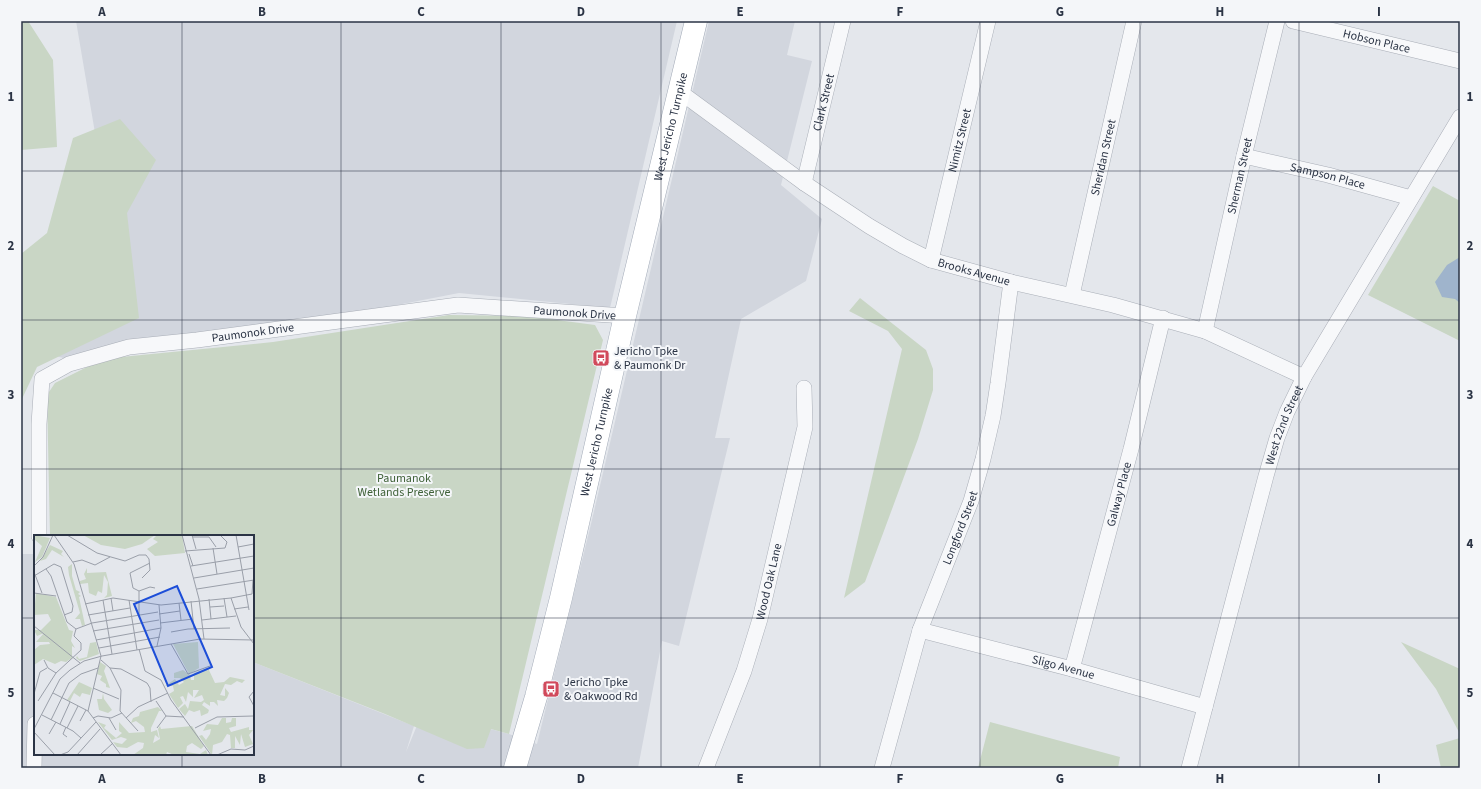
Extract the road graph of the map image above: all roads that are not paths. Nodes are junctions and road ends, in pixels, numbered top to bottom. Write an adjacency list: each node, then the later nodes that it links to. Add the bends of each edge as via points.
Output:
1 (696, 21): 8 (main road, West Jericho Turnpike)
2 (843, 21): 11 (street, Clark Street)
3 (988, 21): 13 (street, Nimitz Street)
4 (1134, 21): 15 (street, Sheridan Street)
5 (1277, 21): 10 (street, Sherman Street)
6 (1293, 21): 7 (street, Hobson Place)
7 (1460, 61)
8 (680, 92): 11 (street, Brooks Avenue); 16 (main road, West Jericho Turnpike)
9 (1460, 117): 12 (street, West 22nd Street)
10 (1244, 156): 12 (street, Sampson Place, via 1328,175); 18 (street, Sherman Street)
11 (804, 183): 13 (street, Brooks Avenue, via 869,226)
12 (1411, 198): 19 (street, West 22nd Street)
13 (931, 260): 14 (street, Brooks Avenue)
14 (1012, 282): 15 (street, Brooks Avenue); 22 (street, Longford Street, via 993,416 983,458 970,501)
15 (1072, 294): 17 (street, Brooks Avenue)
16 (625, 316): 21 (street, Paumonok Drive, via 458,305 129,347 69,364 42,379); 28 (main road, West Jericho Turnpike, via 563,591)
17 (1164, 318): 18 (street, Brooks Avenue); 23 (street, Galway Place)
18 (1205, 331): 19 (street, Brooks Avenue)
19 (1304, 377): 24 (street, West 22nd Street, via 1277,438)
20 (804, 388): 27 (street, Wood Oak Lane, via 805,427 760,619)
21 (38, 535)
22 (920, 630): 23 (street, Sligo Avenue); 29 (street, Longford Street)
23 (1072, 670): 24 (street, Sligo Avenue)
24 (1205, 707): 30 (street, West 22nd Street)
25 (34, 755): 26 (street)
26 (34, 767)
27 (711, 767)
28 (516, 768)
29 (882, 768)
30 (1189, 768)

